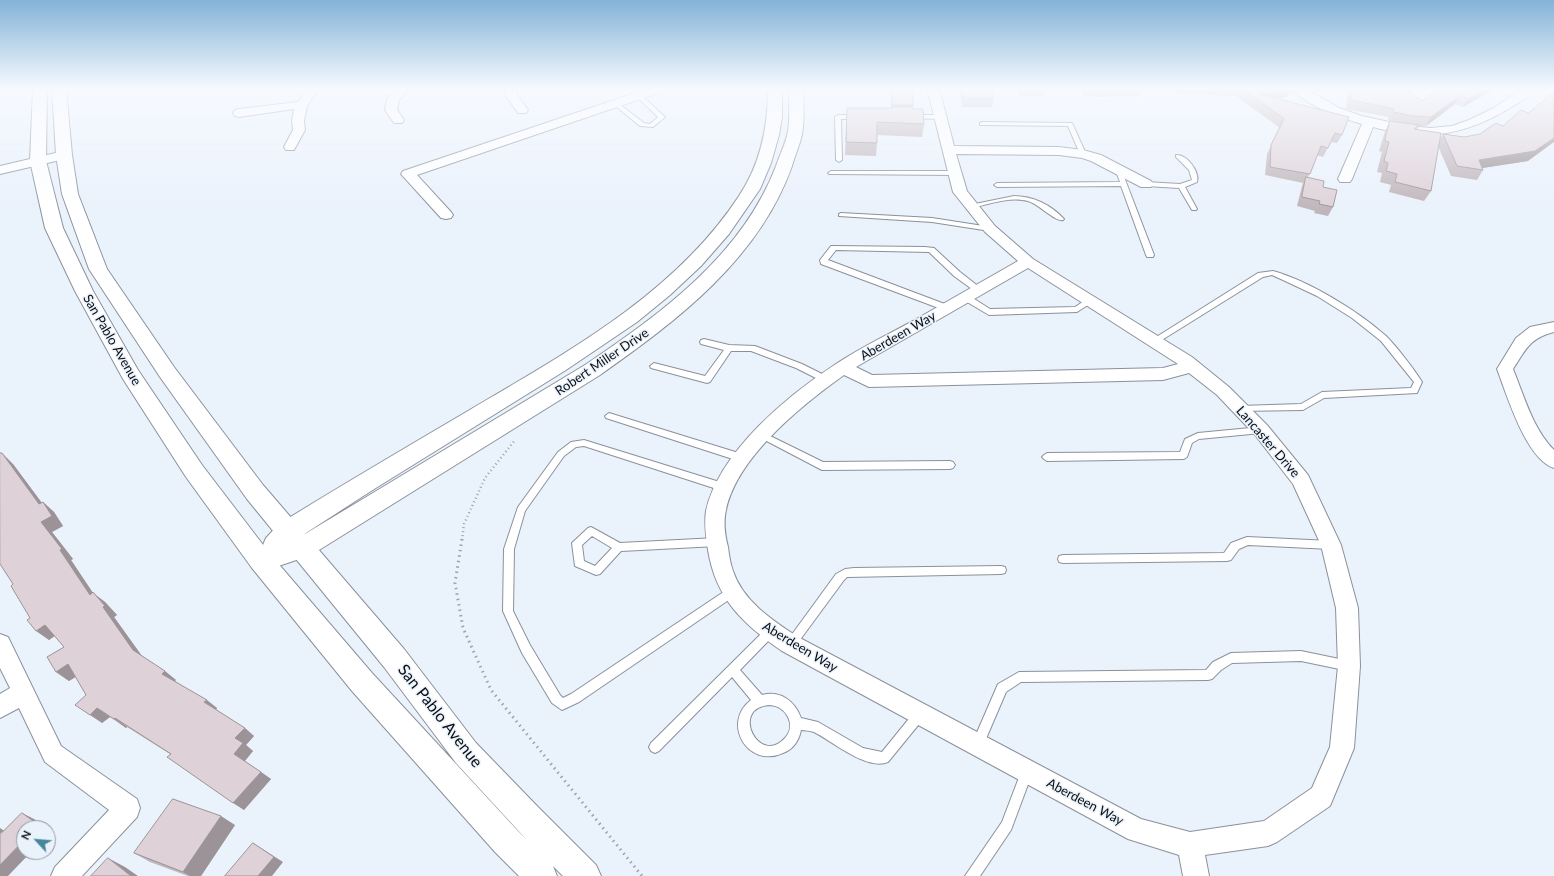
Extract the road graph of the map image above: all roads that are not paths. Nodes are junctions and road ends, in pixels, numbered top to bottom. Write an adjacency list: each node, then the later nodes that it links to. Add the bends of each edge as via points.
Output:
1 (39, 129): 19 (main road, San Pablo Avenue)
2 (62, 129): 16 (main road, San Pablo Avenue)
3 (299, 129): 13 (street)
4 (545, 129): 31 (street, via 408,174)
5 (773, 129): 57 (main road, Robert Miller Drive, via 762,167 747,197 718,236 661,292 621,324)
6 (795, 129): 57 (main road, Robert Miller Drive, via 784,170 771,199 716,272 691,296 644,334 588,373)
7 (838, 129): 18 (lane)
8 (943, 129): 14 (street, Lancaster Drive)
9 (1072, 129): 15 (lane)
10 (1366, 129): 24 (street)
11 (1406, 129): 12 (street, via 1430,131)
12 (1454, 129)
13 (290, 147)
14 (949, 150): 15 (street, via 1059,151); 23 (street, Lancaster Drive)
15 (1083, 154): 20 (street)
16 (64, 155): 19 (street); 57 (main road, San Pablo Avenue, via 70,194 98,268 254,492)
17 (1178, 156): 28 (lane, via 1196,175 1195,181)
18 (839, 160)
19 (38, 161): 21 (street); 62 (main road, San Pablo Avenue, via 54,228 84,291 130,374 194,471)
20 (1118, 169): 25 (lane); 26 (street)
21 (0, 170)
22 (831, 173): 23 (lane)
23 (955, 173): 29 (street, Lancaster Drive, via 960,192)
24 (1345, 179)
25 (1124, 184): 27 (lane); 35 (lane)
26 (1146, 184): 28 (lane)
27 (997, 185)
28 (1181, 186): 30 (lane)
29 (972, 206): 33 (lane, via 1015,198 1029,199); 34 (street, Lancaster Drive)
30 (1194, 209)
31 (446, 215)
32 (842, 215): 34 (lane, via 932,220)
33 (1061, 219)
34 (990, 229): 36 (street, Lancaster Drive)
35 (1150, 255)
36 (1028, 262): 37 (street, Aberdeen Way); 38 (street, Lancaster Drive)
37 (972, 294): 38 (lane, via 989,312 1077,309); 39 (street, Aberdeen Way); 39 (lane, via 931,250 834,248 824,260)
38 (1090, 301): 41 (street, Lancaster Drive)
39 (947, 308): 46 (street, Aberdeen Way)
40 (1554, 327): 54 (street, via 1536,330 1522,342 1506,369 1524,418 1539,446)
41 (1154, 341): 45 (street, Lancaster Drive); 48 (lane, via 1261,275 1273,273 1320,294 1355,316 1384,339 1418,382 1414,391 1322,395 1303,407)
42 (704, 342): 43 (lane)
43 (729, 348): 44 (lane, via 707,380); 47 (lane, via 752,348)
44 (654, 366)
45 (1192, 366): 46 (street, via 1163,374 869,381); 48 (street, Lancaster Drive, via 1223,391)
46 (843, 367): 47 (street, Aberdeen Way)
47 (825, 379): 51 (street, Aberdeen Way)
48 (1240, 409): 50 (street, Lancaster Drive)
49 (609, 416): 53 (lane)
50 (1261, 430): 52 (lane, via 1198,436 1188,442 1184,454); 59 (street, Lancaster Drive, via 1301,480)
51 (762, 435): 53 (street, Aberdeen Way); 55 (lane, via 822,466)
52 (1047, 457)
53 (742, 458): 56 (street, Aberdeen Way)
54 (1554, 461)
55 (950, 465)
56 (724, 487): 58 (street, Aberdeen Way, via 716,511); 64 (lane, via 584,443 570,446 561,454 521,510 509,549 508,611 526,649 556,699 562,704 575,698)
57 (295, 539): 62 (main road); 81 (main road, San Pablo Avenue, via 394,658 466,753)
58 (717, 542): 60 (lane); 64 (street, Aberdeen Way, via 722,570)
59 (1331, 545): 61 (lane, via 1247,541 1235,546 1227,557); 68 (street, Lancaster Drive, via 1347,608)
60 (618, 547)
61 (1063, 560)
62 (262, 561): 80 (main road, San Pablo Avenue, via 382,705)
63 (1001, 570): 67 (lane, via 845,573)
64 (732, 592): 65 (street, Aberdeen Way, via 753,617)
65 (771, 631): 67 (street, Aberdeen Way); 69 (lane)
66 (0, 644): 70 (street)
67 (790, 644): 73 (street, Aberdeen Way)
68 (1349, 666): 75 (lane, via 1301,656 1231,658 1208,675 1019,677 1002,688); 78 (street, Lancaster Drive, via 1342,748 1321,797 1268,833)
69 (732, 669): 71 (lane); 76 (lane)
70 (24, 692): 72 (street); 79 (street, via 53,754 128,808)
71 (760, 701): 74 (lane, via 781,701 790,707); 74 (lane, via 746,713 744,723 745,733 750,742 759,748 769,751 788,744 794,735)
72 (0, 708)
73 (920, 714): 74 (lane, via 884,758 861,754 814,726); 75 (street, Aberdeen Way)
74 (796, 723)
75 (978, 744): 77 (street, Aberdeen Way)
76 (655, 747)
77 (1027, 771): 78 (street, Aberdeen Way, via 1137,830); 82 (lane, via 1007,826)
78 (1190, 845): 83 (street)
79 (64, 876)
80 (541, 876)
81 (585, 876)
82 (972, 876)
83 (1196, 876)

